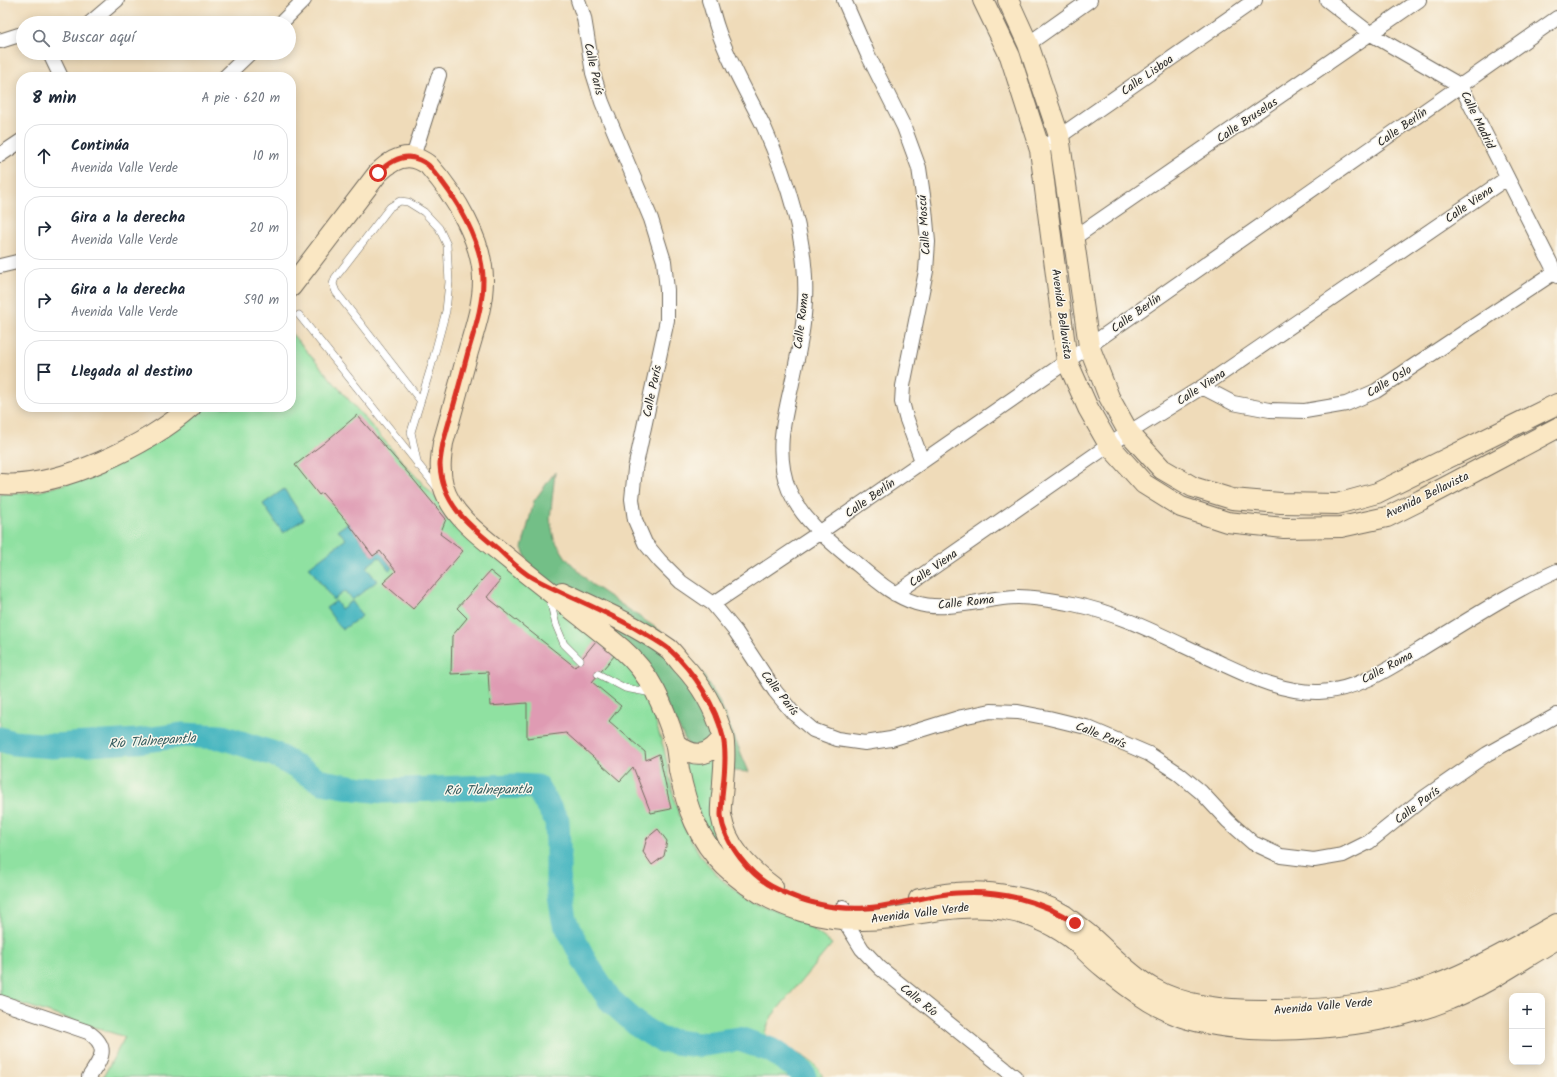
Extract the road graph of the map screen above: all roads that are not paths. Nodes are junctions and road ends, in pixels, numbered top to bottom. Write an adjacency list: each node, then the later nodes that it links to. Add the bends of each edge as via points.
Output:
1 (117, 0): 12 (street)
2 (304, 0): 13 (street)
3 (578, 0): 55 (street, Calle París, via 584,18 593,73 602,102 651,219 664,261 667,320 635,469 632,499 635,520 645,543 660,561 681,582)
4 (710, 0): 50 (street, Calle Roma, via 717,28 728,54 765,129 785,177 800,238 805,267 806,300 802,334 782,428 781,458 788,488 802,512)
5 (844, 0): 46 (street, Calle Moscú, via 904,127 919,168 928,242 926,271 902,402)
6 (983, 0): 27 (street, Avenida Bellavista, via 1010,56)
7 (1008, 0): 18 (street, Avenida Bellavista)
8 (1090, 0): 18 (street)
9 (1255, 0): 25 (street, Calle Lisboa)
10 (1327, 0): 15 (street, Calle Madrid)
11 (1419, 0): 15 (street, Calle Bruselas)
12 (98, 16)
13 (288, 16)
14 (1557, 18): 24 (street, Calle Berlín)
15 (1371, 34): 24 (street, Calle Madrid); 31 (street, Calle Bruselas)
16 (16, 36): 17 (street)
17 (0, 41)
18 (1028, 44): 25 (street, Avenida Bellavista)
19 (53, 60): 21 (street)
20 (243, 60): 22 (street)
21 (58, 72)
22 (230, 72)
23 (439, 75): 29 (street)
24 (1462, 86): 30 (street, Calle Madrid); 37 (street, Calle Berlín)
25 (1059, 136): 27 (street, Calle Lisboa); 31 (street, Avenida Bellavista)
26 (16, 144): 28 (street)
27 (1040, 150): 38 (street, Avenida Bellavista)
28 (0, 155)
29 (413, 156): 35 (street, via 399,158 387,164 378,173); 49 (street, Avenida Valle Verde, via 429,165 466,219 479,251 483,279 481,307 443,443 440,464 443,487)
30 (1506, 178): 34 (street, Calle Madrid); 39 (street, Calle Viena)
31 (1074, 238): 37 (street, Avenida Bellavista)
32 (16, 262): 33 (street)
33 (0, 266)
34 (1556, 274): 39 (street, Calle Oslo, via 1376,391 1346,404 1305,411 1270,410 1233,403)
35 (296, 280)
36 (299, 316): 47 (lane)
37 (1089, 346): 38 (street, Calle Berlín); 44 (street, Avenida Bellavista, via 1109,397)
38 (1067, 361): 45 (street, Avenida Bellavista, via 1088,408); 46 (street, Calle Berlín)
39 (1202, 387): 44 (street, Calle Viena)
40 (420, 400): 40 (lane, via 446,310 449,282 447,245 439,228 424,212 408,202 400,201 390,207 333,284 336,292); 47 (lane, via 411,432)
41 (1557, 404): 44 (street, Avenida Bellavista, via 1377,493 1337,504 1232,499 1193,487 1162,469)
42 (185, 412): 48 (street, via 144,442 110,458 40,481)
43 (1557, 428): 45 (street, Avenida Bellavista, via 1387,517 1340,527 1284,528 1227,522 1181,507 1144,484)
44 (1130, 433): 45 (street, Calle Viena)
45 (1109, 445): 54 (street, Calle Viena)
46 (922, 461): 50 (street, Calle Berlín)
47 (418, 466): 49 (lane)
48 (0, 484)
49 (453, 506): 52 (street, Avenida Valle Verde, via 470,526)
50 (819, 533): 54 (street, Calle Roma); 55 (street, Calle Berlín)
51 (1557, 571): 54 (street, Calle Roma, via 1507,596 1380,674 1350,686 1318,692 1287,689 1252,678 1133,622 1076,605 1019,596 940,606 918,604)
52 (531, 577): 53 (street, Avenida Valle Verde); 60 (street, Avenida Valle Verde, via 616,617 670,650 696,679 710,703)
53 (548, 590): 56 (lane, via 556,625 564,644); 58 (street, Avenida Valle Verde, via 625,652 643,670)
54 (895, 594)
55 (713, 604): 59 (street, Calle París, via 736,632 775,691 793,713 813,730 837,739 865,743 891,739 962,717 991,712 1018,712 1086,727 1148,754 1178,773 1253,843 1281,856 1314,860 1343,855 1369,842 1425,797 1487,754)
56 (580, 660)
57 (598, 674): 58 (lane, via 625,688)
58 (657, 694): 61 (street, Avenida Valle Verde)
59 (1557, 715)
60 (723, 737): 61 (street, via 716,747 707,753 690,753); 62 (street, Avenida Valle Verde, via 721,814 727,837 738,855 754,873 774,888)
61 (676, 744): 62 (street, Avenida Valle Verde, via 686,801 696,826 708,848 725,866 747,885 768,898 797,910)
62 (844, 914): 63 (street, Avenida Valle Verde, via 955,893 983,892 1012,896 1062,915 1090,936 1134,976 1152,988 1178,1000 1199,1005 1255,1010 1308,1010 1375,1002 1407,994 1458,976); 64 (street, Avenida Valle Verde, via 890,918 953,907 977,907 1030,915 1074,941 1134,992 1160,1008 1185,1019 1218,1026 1290,1030 1360,1022 1427,1008 1470,990); 67 (street, Calle Río, via 862,949 880,968)
63 (1557, 924)
64 (1557, 939)
65 (0, 1002): 66 (street, via 88,1032 98,1039 102,1050 99,1062)
66 (89, 1077)
67 (1015, 1077)

